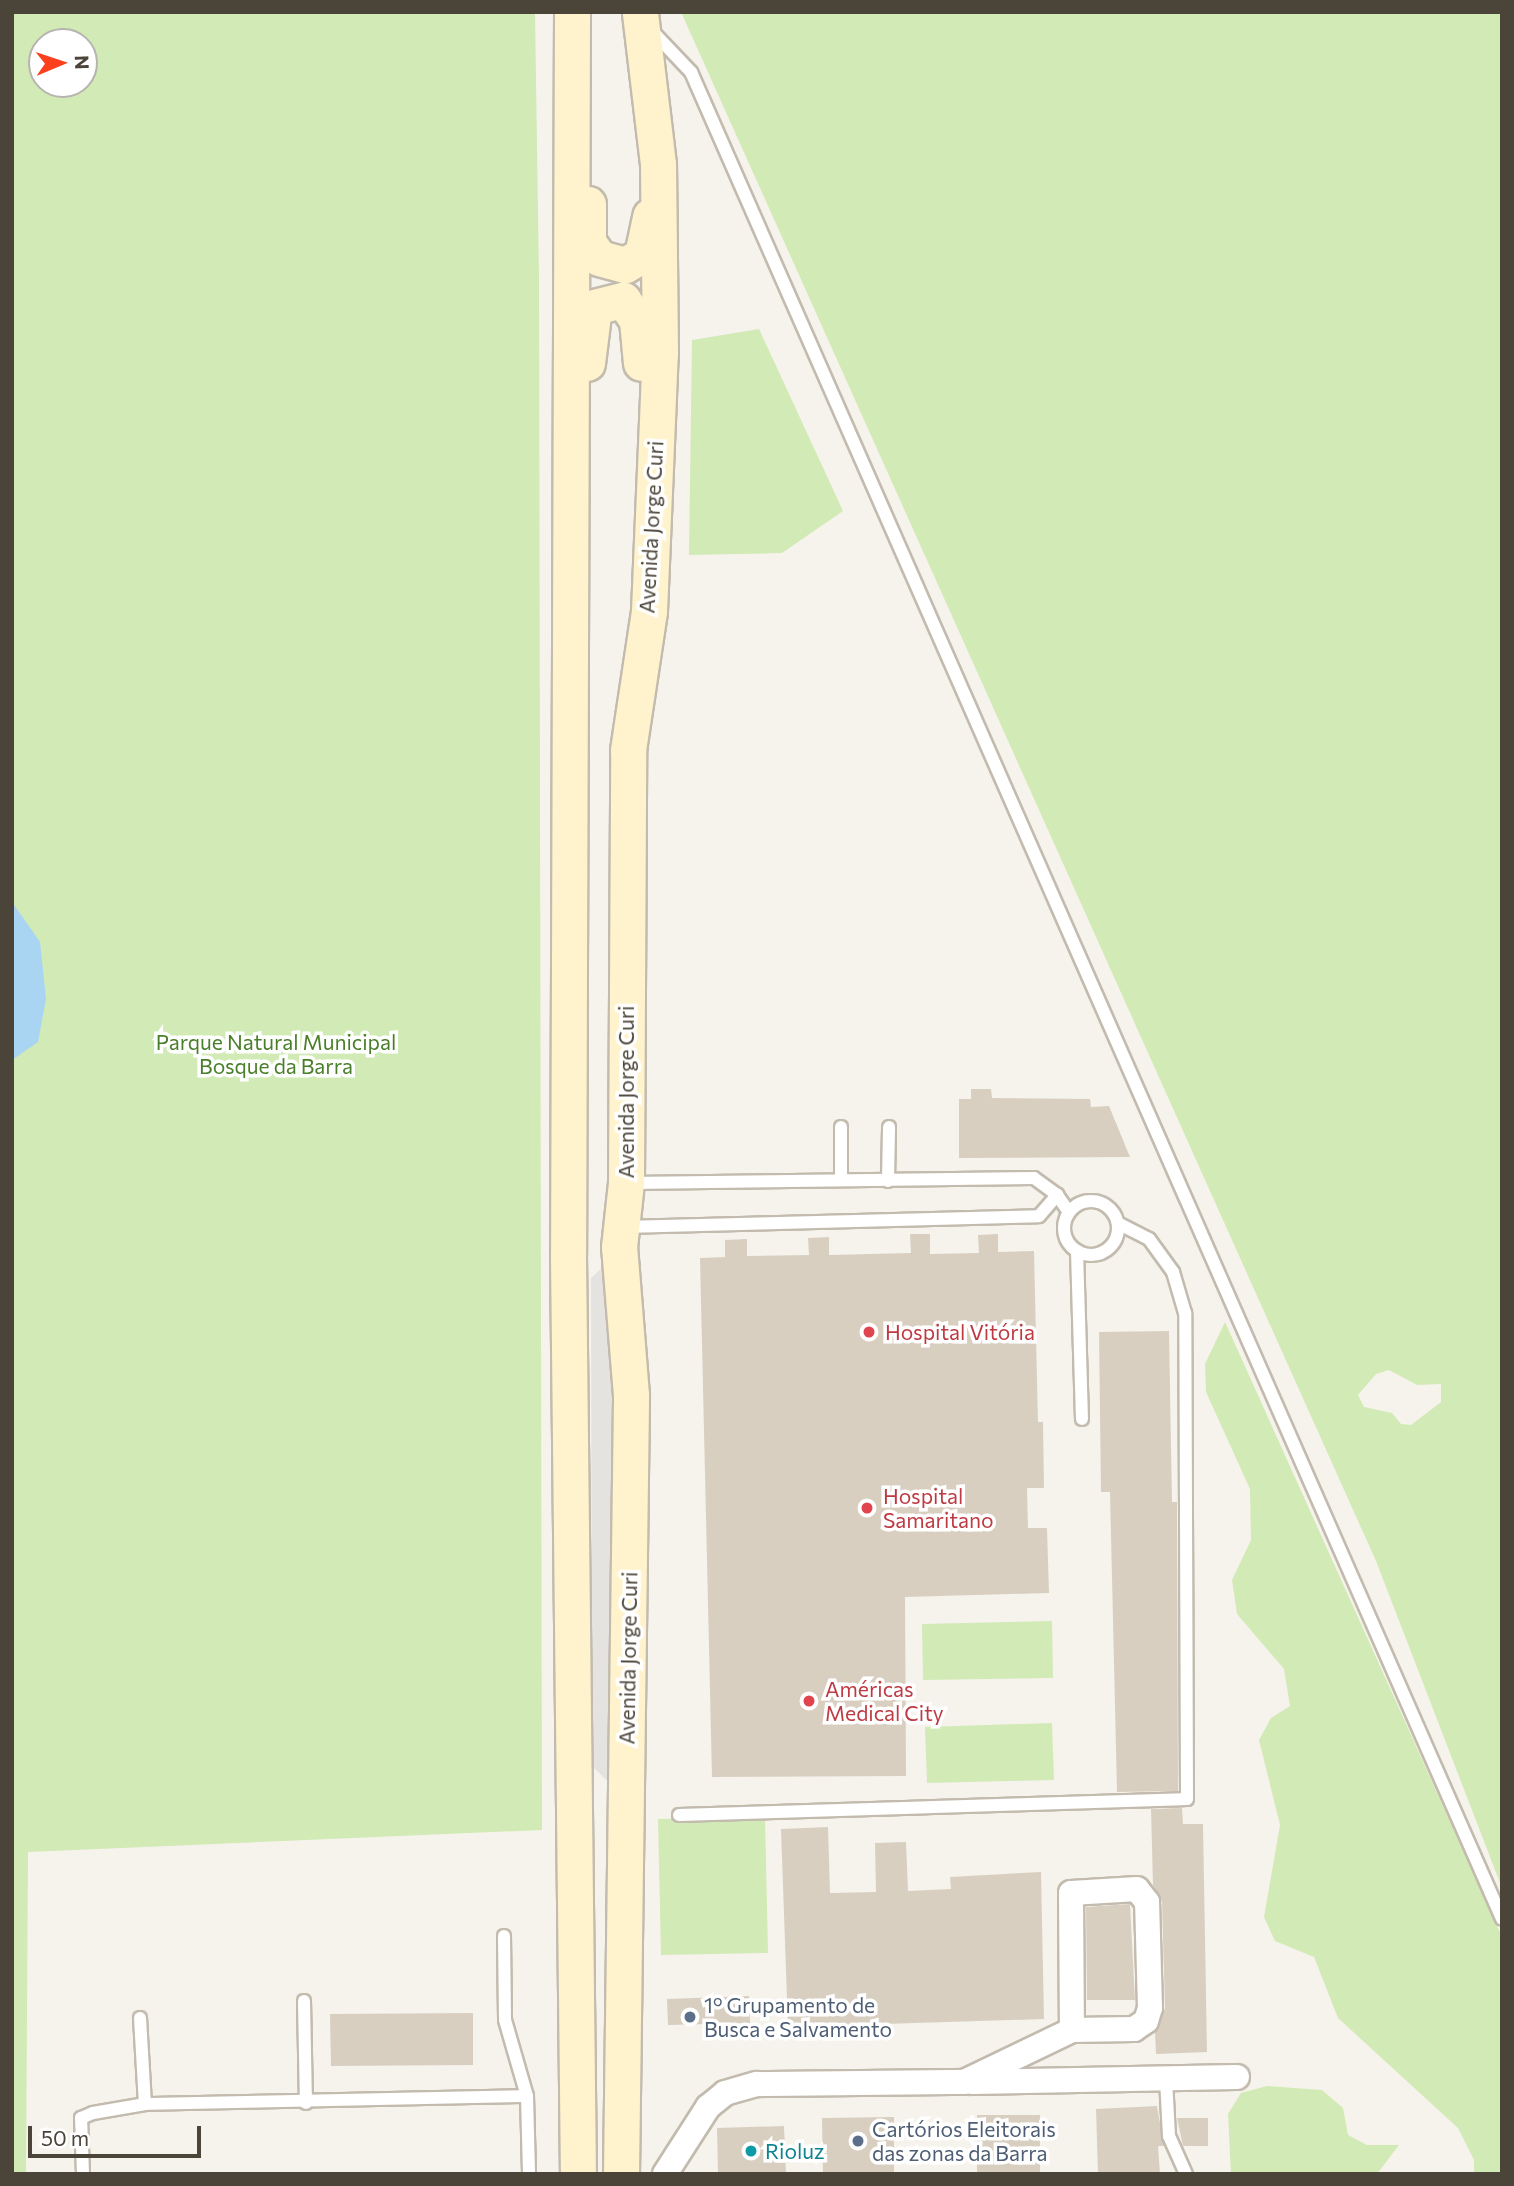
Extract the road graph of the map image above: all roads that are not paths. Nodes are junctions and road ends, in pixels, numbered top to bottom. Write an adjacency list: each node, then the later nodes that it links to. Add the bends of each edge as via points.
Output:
1 (572, 12): 3 (street)
2 (641, 16): 4 (street, Avenida Jorge Curi); 20 (lane, via 691,72)
3 (571, 83): 4 (street, via 587,110 588,243 599,258 625,265 642,255 650,222); 6 (street)
4 (655, 125): 5 (street, Avenida Jorge Curi, via 660,353)
5 (651, 495): 6 (street, via 638,320 623,300 607,302 594,307); 11 (street, Avenida Jorge Curi, via 649,611 628,750)
6 (569, 514): 17 (street)
7 (889, 1126): 10 (lane)
8 (841, 1127): 9 (lane)
9 (841, 1180): 10 (lane); 11 (lane)
10 (888, 1181): 12 (lane, via 1034,1178)
11 (626, 1183): 15 (street, Avenida Jorge Curi)
12 (1057, 1195): 13 (lane); 15 (lane, via 1039,1216)
13 (1069, 1212): 14 (lane, via 1093,1200 1109,1207); 16 (lane, via 1065,1229)
14 (1118, 1223): 16 (lane, via 1110,1247 1094,1255); 19 (lane, via 1149,1239 1173,1272 1185,1313 1187,1799)
15 (622, 1237): 17 (street); 34 (street, Avenida Jorge Curi, via 631,1395)
16 (1077, 1251): 18 (lane)
17 (568, 1255): 33 (street)
18 (1082, 1419)
19 (679, 1815)
20 (1502, 1919)
21 (504, 1937): 28 (lane, via 505,2020)
22 (303, 2001): 29 (lane)
23 (141, 2018): 30 (lane)
24 (1072, 2030): 24 (street, via 1071,1893 1137,1889 1147,1902 1146,2021 1134,2029); 27 (street)
25 (1237, 2077): 26 (street)
26 (1166, 2079): 27 (street); 36 (lane, via 1168,2136)
27 (964, 2082): 35 (street, via 757,2084 725,2093 708,2107)
28 (527, 2096): 29 (lane); 32 (lane)
29 (306, 2103): 30 (lane)
30 (145, 2104): 31 (lane, via 81,2118)
31 (83, 2174)
32 (529, 2174)
33 (578, 2174)
34 (621, 2174)
35 (665, 2174)
36 (1186, 2174)

